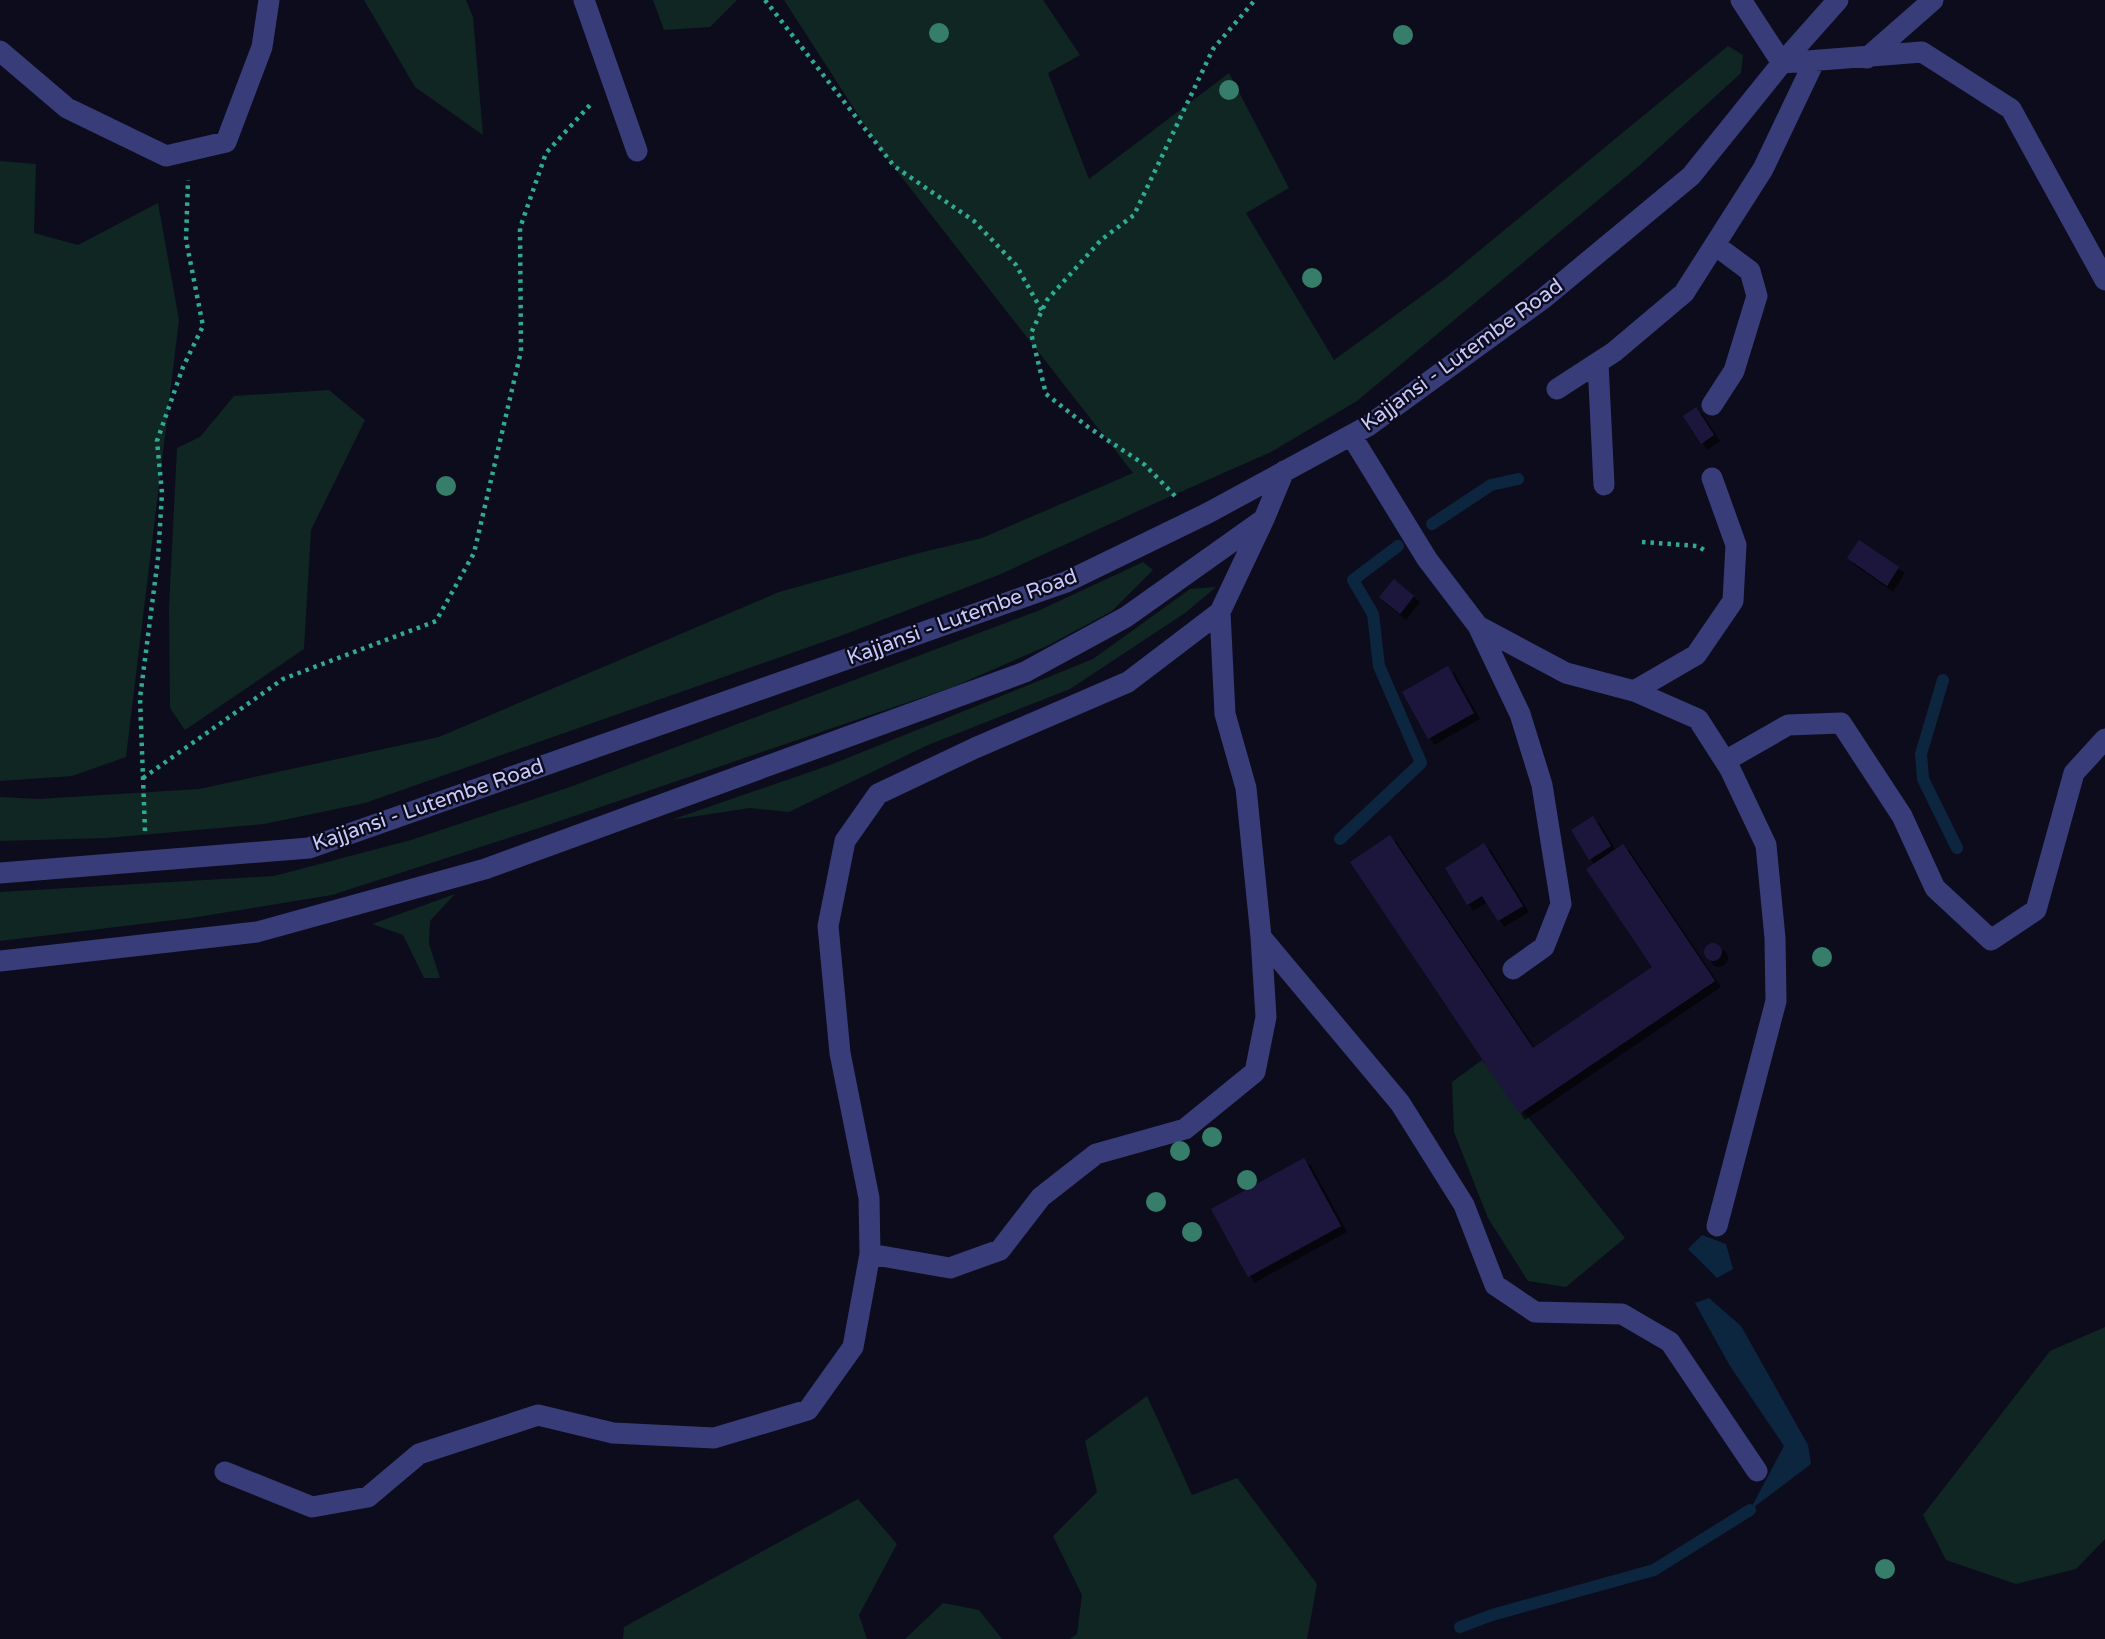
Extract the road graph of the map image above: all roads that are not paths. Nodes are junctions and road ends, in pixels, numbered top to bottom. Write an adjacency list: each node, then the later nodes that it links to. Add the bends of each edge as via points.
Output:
1 (269, 0): 6 (street, via 262,47 226,142 166,156 67,107)
2 (584, 0): 10 (street)
3 (1741, 0): 9 (street)
4 (1838, 0): 9 (street, Kajjansi - Lutembe Road)
5 (1933, 0): 7 (street)
6 (0, 51)
7 (1867, 58): 8 (street); 12 (street, via 1922,52 2011,109)
8 (1814, 62): 9 (street); 11 (street, via 1763,169)
9 (1782, 63): 16 (street, Kajjansi - Lutembe Road, via 1691,176 1544,299)
10 (637, 151)
11 (1715, 245): 13 (street, via 1684,293); 15 (street, via 1750,271 1758,296 1734,371)
12 (2105, 280)
13 (1598, 363): 14 (street); 19 (street)
14 (1557, 389)
15 (1712, 405)
16 (1351, 435): 17 (street, Kajjansi - Lutembe Road); 22 (street, via 1427,559)
17 (1284, 471): 20 (street); 26 (street, Kajjansi - Lutembe Road, via 1066,582 309,848)
18 (1712, 478): 23 (street, via 1736,545 1733,601 1696,655)
19 (1604, 485)
20 (1264, 519): 21 (street); 28 (street, via 1126,617 1025,672 485,869 257,932)
21 (1220, 612): 27 (street, via 1225,714 1246,788); 31 (street, via 1128,682 878,794 845,841 828,926 840,1053 870,1198)
22 (1478, 626): 23 (street, via 1566,673); 29 (street, via 1520,714 1542,785 1561,904 1544,947)
23 (1634, 691): 25 (street, via 1698,719)
24 (2105, 739): 25 (street, via 2074,773 2036,910 1992,940 1935,888 1902,816 1841,723 1788,725)
25 (1725, 761): 30 (street, via 1766,845 1776,1001)
26 (0, 873)
27 (1261, 937): 31 (street, via 1266,1017 1255,1072 1225,1097 1185,1129 1096,1154 1041,1197 1000,1250 950,1268); 32 (street, via 1400,1103 1464,1205 1495,1285 1535,1312 1622,1314 1671,1342)
28 (0, 961)
29 (1513, 969)
30 (1717, 1226)
31 (870, 1254): 33 (street, via 853,1347 808,1410 714,1438 613,1433 538,1415 419,1454 368,1497 312,1507)
32 (1757, 1471)
33 (225, 1472)

